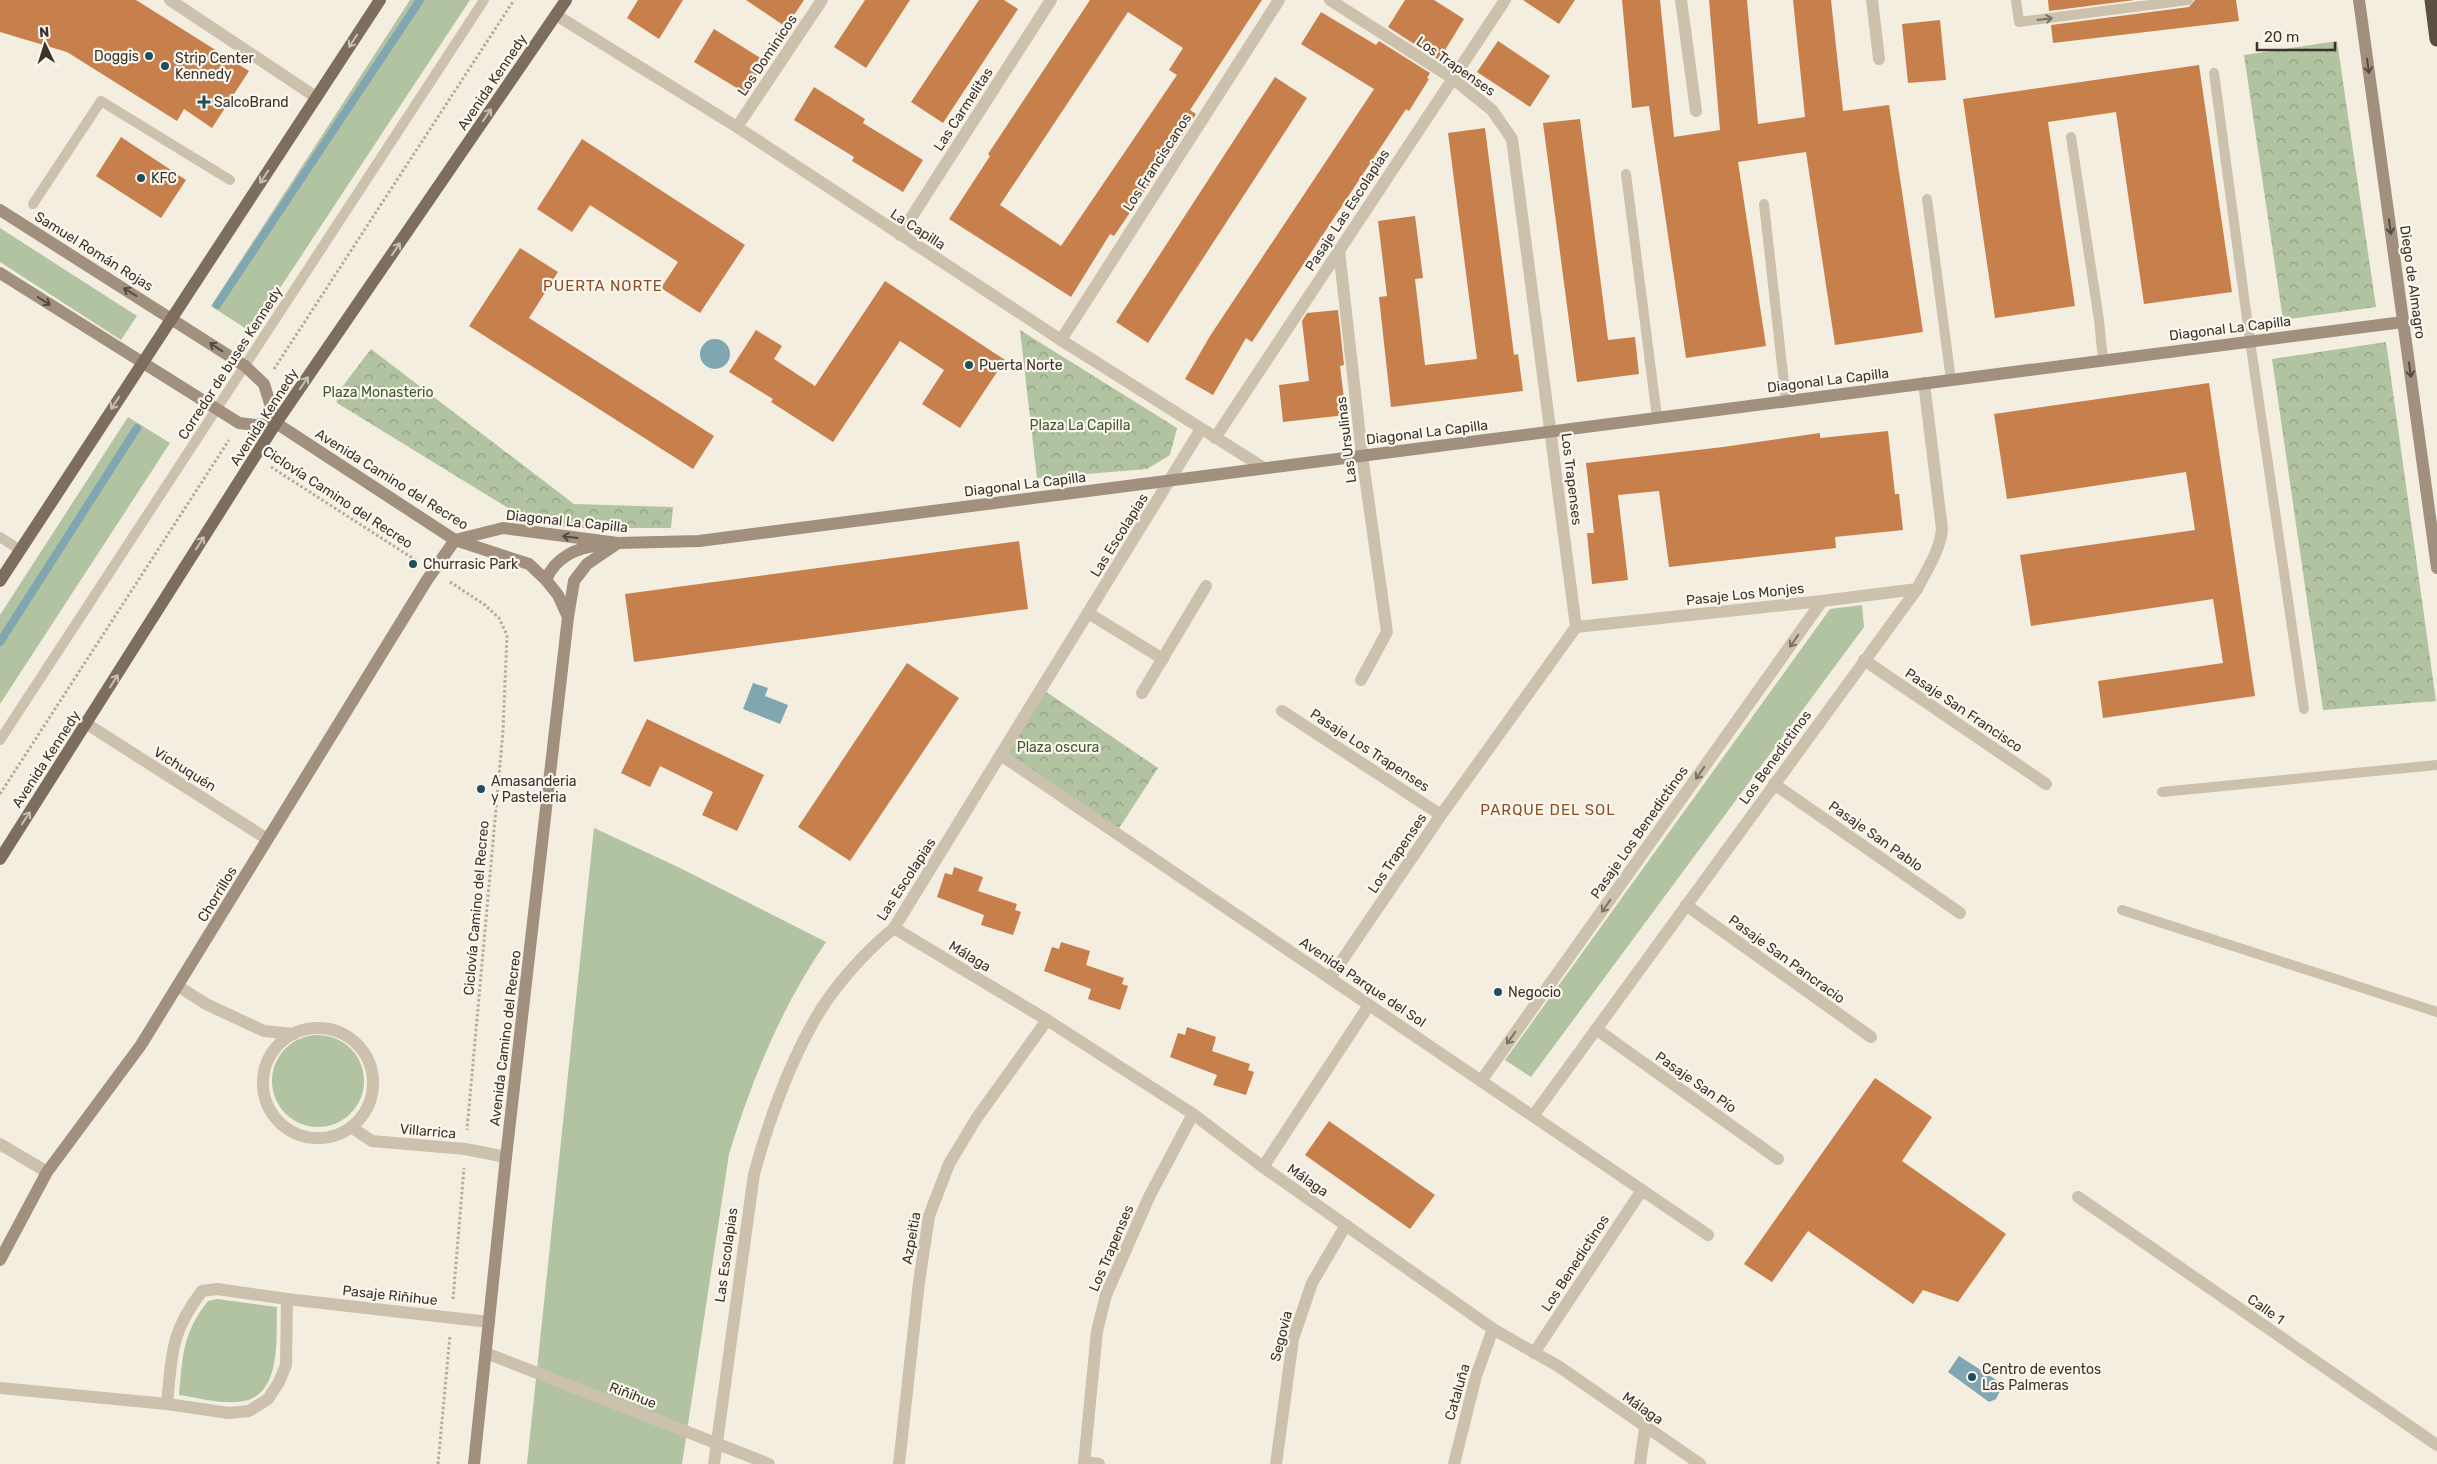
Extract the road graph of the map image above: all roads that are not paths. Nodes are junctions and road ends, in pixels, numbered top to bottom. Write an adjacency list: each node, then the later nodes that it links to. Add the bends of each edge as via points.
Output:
1 (170, 0): 21 (street)
2 (380, 0): 21 (main road, one-way to 21)
3 (484, 0): 40 (lane, Corredor de buses Kennedy)
4 (566, 0): 16 (main road, Avenida Kennedy)
5 (822, 0): 23 (street, Los Dominicos)
6 (1051, 0): 31 (street, Las Carmelitas)
7 (1279, 0): 36 (street, Los Franciscanos)
8 (1330, 0): 20 (street, Los Trapenses)
9 (1505, 0): 20 (street, Pasaje Las Escolapias)
10 (1681, 0): 22 (street)
11 (1872, 0): 18 (street)
12 (2016, 0): 13 (lane, one-way to 13, via 2019,22)
13 (2188, 0)
14 (2359, 0): 35 (street, Diego de Almagro, one-way to 35)
15 (2432, 0): 17 (highway)
16 (556, 15): 23 (street, La Capilla); 46 (main road, Avenida Kennedy, one-way to 16)
17 (2437, 40)
18 (1879, 58)
19 (2214, 73): 37 (lane)
20 (1452, 78): 32 (street, Pasaje Las Escolapias); 48 (street, Los Trapenses, via 1492,110 1512,139)
21 (316, 98): 34 (main road, one-way to 34)
22 (1696, 111)
23 (736, 127): 31 (street, La Capilla)
24 (2071, 137): 38 (lane)
25 (1626, 174): 45 (lane)
26 (230, 180): 28 (lane, via 101,101)
27 (1928, 199): 41 (lane)
28 (33, 204)
29 (1764, 204): 43 (lane)
30 (0, 210): 34 (street, Samuel Román Rojas, one-way to 30)
31 (900, 235): 36 (street, La Capilla)
32 (1339, 250): 49 (street, Pasaje Las Escolapias); 50 (street, Las Ursulinas)
33 (0, 273): 39 (street, one-way to 39)
34 (171, 318): 39 (main road); 40 (street, one-way to 34)
35 (2403, 322): 37 (street, Diagonal La Capilla); 57 (street, Diego de Almagro, one-way to 57)
36 (1061, 340): 47 (street, La Capilla)
37 (2250, 341): 38 (street, Diagonal La Capilla); 70 (lane)
38 (2103, 360): 41 (street, Diagonal La Capilla)
39 (141, 362): 44 (street); 56 (main road, one-way to 56)
40 (245, 366): 44 (lane, Corredor de buses Kennedy); 46 (street, via 264,384)
41 (1950, 380): 42 (street, Diagonal La Capilla)
42 (1924, 383): 43 (street, Diagonal La Capilla); 61 (street, Los Benedictinos, via 1942,529 1941,542)
43 (1786, 401): 45 (street, Diagonal La Capilla)
44 (216, 410): 46 (street, via 239,423); 73 (lane, Corredor de buses Kennedy)
45 (1657, 418): 48 (street, Diagonal La Capilla)
46 (276, 423): 54 (street, Avenida Camino del Recreo); 72 (main road, Avenida Kennedy, one-way to 46)
47 (1201, 429): 49 (street, La Capilla); 52 (street, Las Escolapias)
48 (1551, 431): 50 (street, Diagonal La Capilla); 65 (street, Los Trapenses)
49 (1215, 438): 51 (street, La Capilla)
50 (1362, 455): 51 (street, Diagonal La Capilla); 68 (street, Las Ursulinas, via 1387,632)
51 (1264, 468): 52 (street, Diagonal La Capilla)
52 (1170, 480): 55 (street, Diagonal La Capilla, via 699,541); 63 (street, Las Escolapias)
53 (0, 537): 56 (lane)
54 (455, 540): 55 (street, Diagonal La Capilla, one-way to 54, via 503,528); 58 (street, Avenida Camino del Recreo, via 529,564); 80 (street, Chorrillos)
55 (618, 543): 58 (street, via 587,546 573,552 556,563); 64 (street, Avenida Camino del Recreo, via 587,564 574,581)
56 (20, 550): 59 (main road)
57 (2437, 568)
58 (546, 580): 64 (street, Avenida Camino del Recreo, via 558,595)
59 (0, 581)
60 (1206, 586): 66 (street)
61 (1917, 588): 62 (street, Pasaje Los Monjes); 67 (street, Los Benedictinos)
62 (1822, 601): 65 (street, Pasaje Los Monjes); 94 (street, Pasaje Los Benedictinos, one-way to 94)
63 (1088, 613): 66 (street); 74 (street, Las Escolapias)
64 (568, 617): 99 (street, Avenida Camino del Recreo)
65 (1576, 626): 79 (street, Los Trapenses)
66 (1163, 658): 69 (street)
67 (1864, 660): 76 (street, Los Benedictinos); 77 (street, Pasaje San Francisco)
68 (1361, 680)
69 (1142, 693)
70 (2304, 709)
71 (1282, 711): 79 (street, Pasaje Los Trapenses)
72 (87, 724): 80 (street, Vichuquén); 81 (main road, Avenida Kennedy, one-way to 72)
73 (0, 740)
74 (1001, 755): 85 (street, Las Escolapias); 86 (street, Avenida Parque del Sol)
75 (2437, 764): 78 (lane)
76 (1774, 784): 82 (street, Los Benedictinos); 84 (street, Pasaje San Pablo)
77 (2046, 784)
78 (2162, 792)
79 (1441, 815): 86 (street, Los Trapenses)
80 (267, 839): 87 (street, Chorrillos)
81 (0, 859)
82 (1686, 905): 91 (street, Los Benedictinos); 93 (street, Pasaje San Pancracio)
83 (2122, 910): 89 (lane)
84 (1960, 913)
85 (894, 928): 90 (street, Málaga); 116 (street, Las Escolapias, via 871,948 814,1020 764,1136 747,1214)
86 (1330, 978): 88 (street, Avenida Parque del Sol)
87 (178, 986): 92 (street, via 206,1004 264,1031); 102 (street, Chorrillos, via 141,1045)
88 (1369, 1005): 94 (street, Avenida Parque del Sol); 101 (street)
89 (2437, 1012)
90 (1047, 1020): 95 (street, Málaga); 122 (street, Azpeitia, via 976,1120 954,1157 929,1216)
91 (1596, 1030): 96 (street, Los Benedictinos); 100 (street, Pasaje San Pío)
92 (294, 1034): 97 (street, via 311,1029 329,1029 360,1047 370,1062 371,1098 364,1114); 97 (street, via 279,1044 268,1059 264,1094 271,1111 283,1125 298,1134 316,1138 334,1135)
93 (1871, 1038)
94 (1481, 1081): 96 (street, Avenida Parque del Sol)
95 (1193, 1114): 101 (street, Málaga); 118 (street, Los Trapenses, via 1149,1197 1106,1295 1097,1331)
96 (1533, 1116): 103 (street, Avenida Parque del Sol)
97 (351, 1127): 99 (street, Villarrica, via 372,1141 465,1149)
98 (0, 1144): 102 (street)
99 (506, 1157): 109 (street, Avenida Camino del Recreo)
100 (1778, 1159)
101 (1263, 1167): 105 (street, Málaga)
102 (47, 1172): 107 (street, Chorrillos)
103 (1642, 1190): 106 (street, Avenida Parque del Sol); 112 (street, Los Benedictinos)
104 (2078, 1198): 117 (street, Calle 1)
105 (1346, 1225): 110 (street, Málaga); 124 (street, Segovia, via 1312,1283 1293,1339)
106 (1708, 1235)
107 (0, 1260)
108 (287, 1299): 109 (street, Pasaje Riñihue); 114 (street, Pasaje Riñihue, via 217,1289 202,1291 186,1312 173,1342); 114 (street, via 286,1365 280,1382 268,1399 249,1411 229,1413)
109 (489, 1322): 111 (street, Avenida Camino del Recreo)
110 (1492, 1329): 112 (street, Málaga); 125 (street, Cataluña, via 1476,1376)
111 (486, 1353): 116 (street, Riñihue); 119 (street, Avenida Camino del Recreo)
112 (1534, 1353): 115 (street, Málaga, via 1558,1366)
113 (0, 1388): 114 (street)
114 (168, 1404)
115 (1645, 1428): 126 (street); 127 (street, Málaga)
116 (716, 1443): 120 (street, Las Escolapias); 121 (street, Riñihue)
117 (2437, 1445)
118 (1084, 1463): 123 (street)
119 (474, 1464)
120 (714, 1464)
121 (770, 1464)
122 (899, 1464)
123 (1099, 1464)
124 (1276, 1464)
125 (1454, 1464)
126 (1640, 1464)
127 (1700, 1464)

